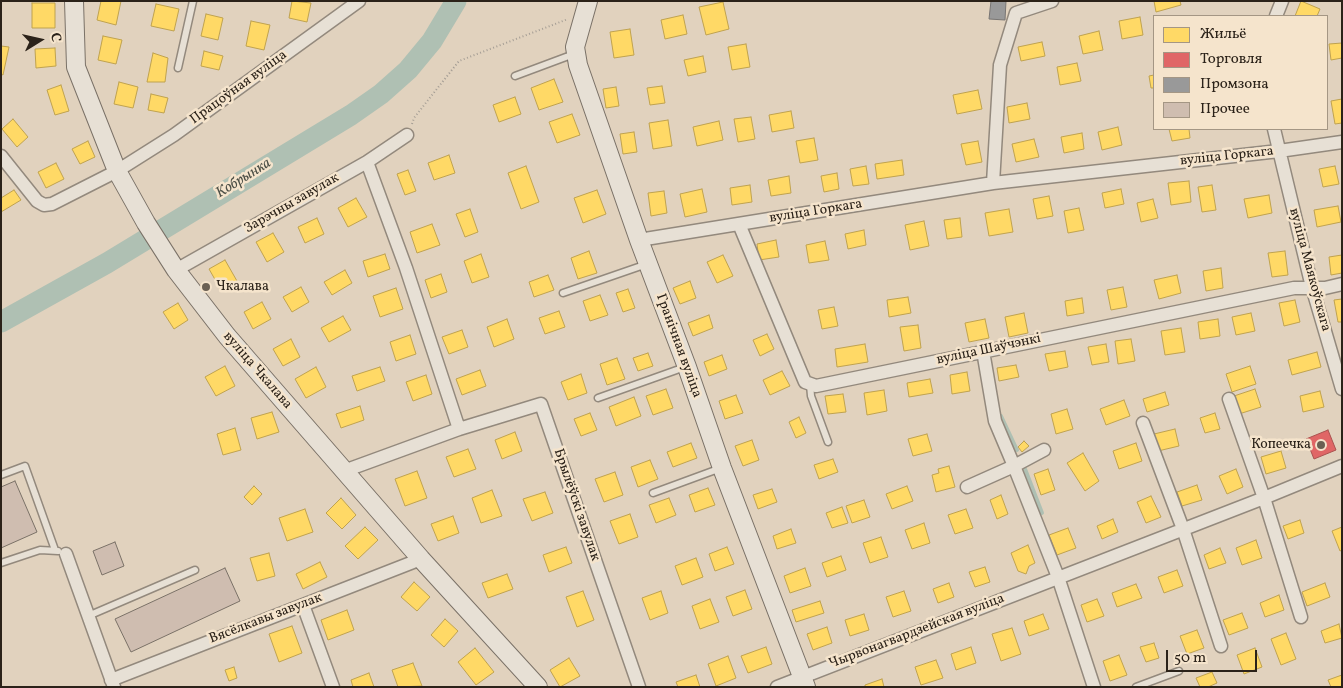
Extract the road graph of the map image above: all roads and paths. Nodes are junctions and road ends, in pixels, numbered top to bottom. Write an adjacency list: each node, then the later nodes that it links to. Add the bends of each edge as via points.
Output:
1 (74, 1): 18 (main road, вуліца Чкалава, via 76,67)
2 (193, 1): 10 (lane)
3 (359, 1): 18 (street, Працоўная вуліца, via 174,135)
4 (1052, 1): 7 (street)
5 (1282, 1): 8 (street)
6 (586, 7): 9 (main road, Гранічная вуліца); 13 (path, via 459,61 414,118)
7 (1017, 7): 19 (street, via 1000,65)
8 (1276, 15)
9 (575, 54): 11 (lane); 21 (main road, Гранічная вуліца)
10 (178, 68)
11 (515, 76)
12 (1274, 130): 15 (street, вуліца Маякоўскага)
13 (406, 135): 17 (street, Зарэчны завулак)
14 (1342, 142): 15 (street, вуліца Горкага)
15 (1279, 151): 19 (street, вуліца Горкага); 25 (street, вуліца Маякоўскага)
16 (1, 156): 18 (street, Працоўная вуліца, via 36,201 44,205)
17 (367, 162): 23 (street, Зарэчны завулак); 34 (street)
18 (117, 172): 23 (main road, вуліца Чкалава)
19 (993, 183): 20 (street, вуліца Горкага)
20 (739, 224): 21 (street, вуліца Горкага); 29 (street, via 805,382)
21 (639, 240): 22 (main road, Гранічная вуліца)
22 (648, 264): 26 (lane); 28 (main road, Гранічная вуліца)
23 (176, 270): 40 (main road, вуліца Чкалава, via 226,336)
24 (1342, 284): 25 (street, вуліца Шаўчэнкі)
25 (1312, 288): 27 (street, вуліца Шаўчэнкі, via 1294,288); 30 (street, вуліца Маякоўскага)
26 (564, 293)
27 (983, 351): 29 (street, вуліца Шаўчэнкі, via 816,386); 37 (street, via 995,421)
28 (687, 366): 31 (lane); 39 (main road, Гранічная вуліца)
29 (810, 384): 35 (lane, via 811,396)
30 (1342, 389)
31 (598, 398)
32 (1229, 399): 44 (street)
33 (1144, 423): 45 (street)
34 (459, 429): 40 (street, Брылёўскі завулак); 60 (street, Брылёўскі завулак, via 541,404)
35 (828, 442)
36 (1044, 450): 37 (street)
37 (1014, 466): 42 (street); 50 (street)
38 (1342, 466): 44 (street, Чырвонагвардзейская вуліца)
39 (722, 468): 43 (lane); 56 (main road, Гранічная вуліца)
40 (344, 472): 47 (main road, вуліца Чкалава)
41 (1, 475): 46 (lane, via 25,466)
42 (966, 487)
43 (653, 493)
44 (1264, 498): 45 (street, Чырвонагвардзейская вуліца); 53 (street)
45 (1183, 529): 50 (street, Чырвонагвардзейская вуліца); 54 (street)
46 (60, 552): 48 (lane, via 40,550); 52 (street)
47 (421, 559): 51 (street, Вясёлкавы завулак); 59 (main road, вуліца Чкалава)
48 (1, 563)
49 (195, 570): 52 (lane)
50 (1058, 577): 56 (street, Чырвонагвардзейская вуліца); 62 (street)
51 (303, 605): 57 (street, Вясёлкавы завулак); 58 (street)
52 (88, 616): 57 (street)
53 (1301, 617)
54 (1221, 646)
55 (1179, 671): 63 (lane)
56 (804, 681): 61 (street, Чырвонагвардзейская вуліца)
57 (113, 683)
58 (333, 687)
59 (538, 687)
60 (639, 687)
61 (776, 687)
62 (1094, 687)
63 (1136, 687)

